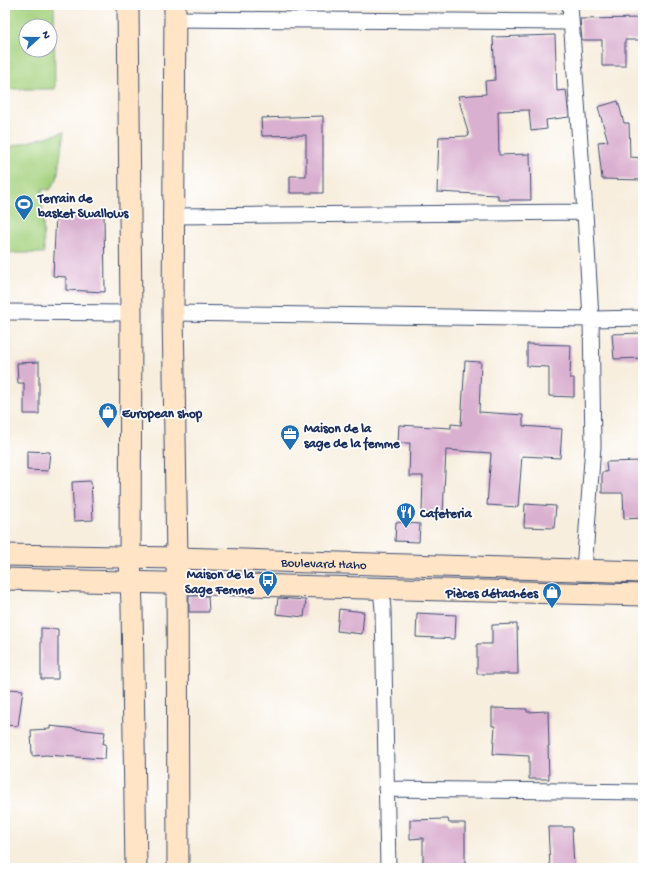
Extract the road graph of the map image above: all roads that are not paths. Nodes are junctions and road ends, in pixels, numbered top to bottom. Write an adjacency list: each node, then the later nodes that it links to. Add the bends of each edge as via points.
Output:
1 (128, 5): 8 (main road)
2 (570, 5): 4 (street)
3 (175, 12): 4 (street); 6 (main road)
4 (570, 22): 5 (street)
5 (585, 212): 6 (street); 11 (street)
6 (174, 216): 9 (main road)
7 (5, 312): 8 (street)
8 (131, 313): 13 (main road)
9 (173, 313): 11 (street); 14 (main road)
10 (643, 318): 11 (street)
11 (591, 319): 15 (street, via 593,446)
12 (5, 555): 13 (main road, Boulevard Haho)
13 (130, 558): 14 (main road, Boulevard Haho); 18 (main road)
14 (177, 558): 15 (main road, Boulevard Haho); 19 (main road)
15 (584, 570): 16 (main road, Boulevard Haho)
16 (643, 572)
17 (5, 579): 18 (main road, Boulevard Haho)
18 (131, 582): 19 (main road, Boulevard Haho); 24 (main road)
19 (177, 583): 20 (main road, Boulevard Haho); 25 (main road)
20 (381, 588): 21 (main road, Boulevard Haho); 22 (street)
21 (643, 595)
22 (386, 788): 23 (street); 26 (street)
23 (643, 792)
24 (136, 868)
25 (178, 868)
26 (388, 868)

